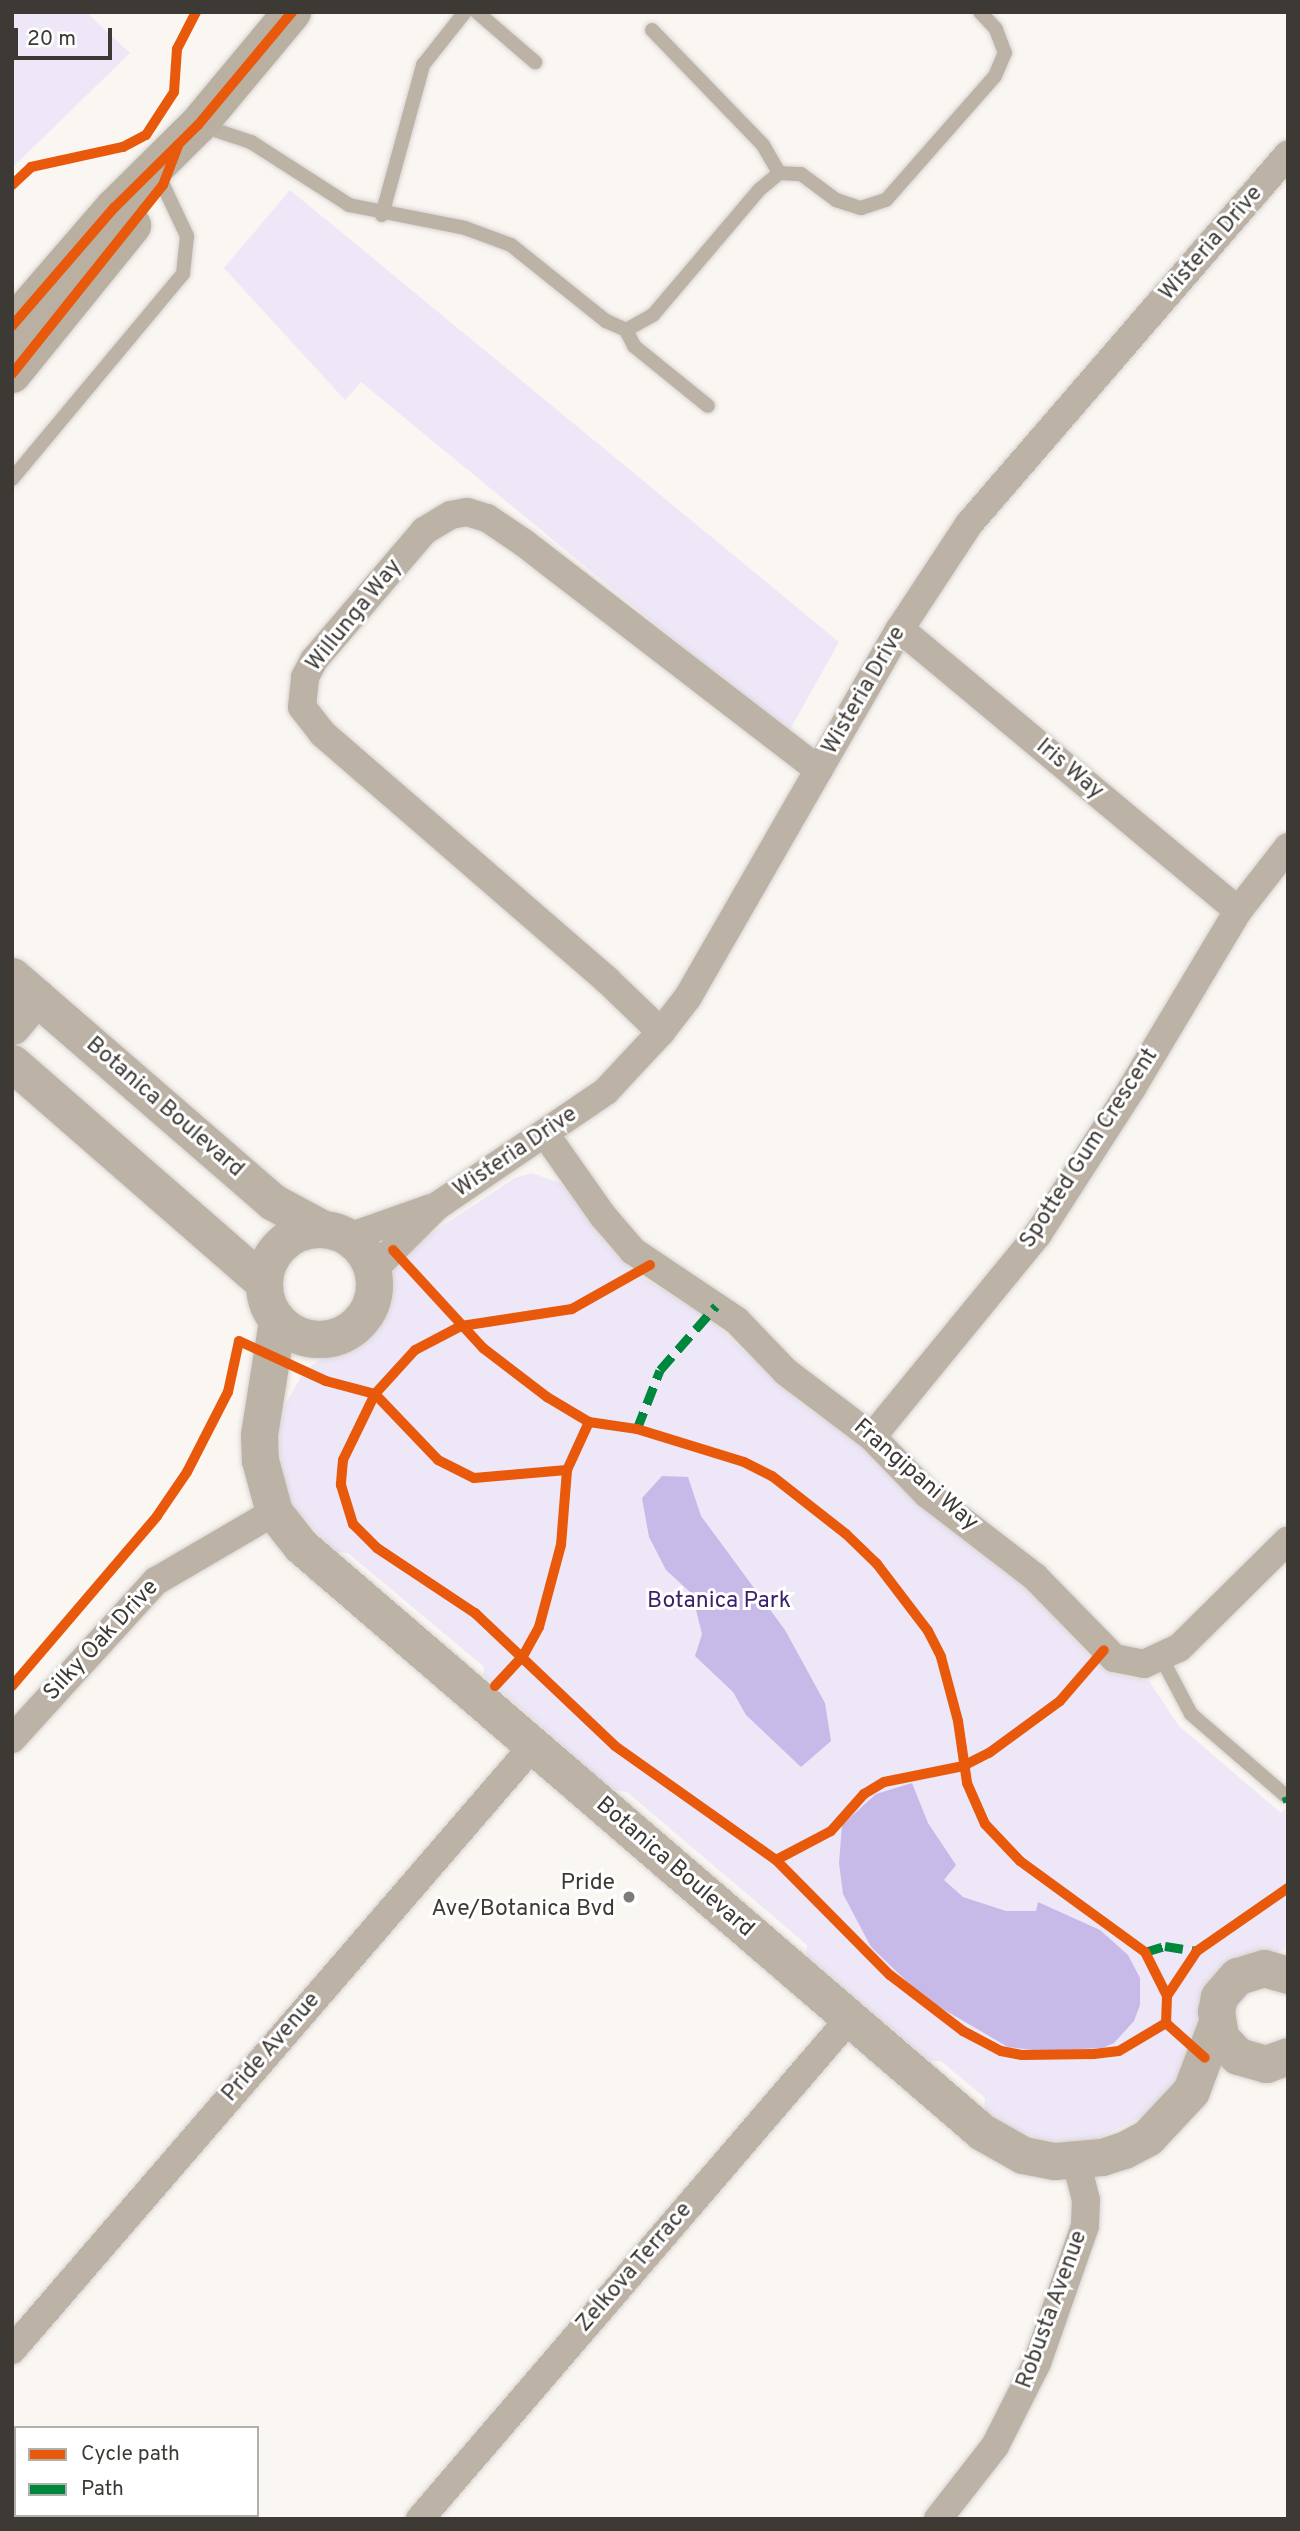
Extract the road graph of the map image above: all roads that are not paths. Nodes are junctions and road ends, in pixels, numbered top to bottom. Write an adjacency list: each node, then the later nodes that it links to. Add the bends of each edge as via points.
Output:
1 (292, 12): 7 (main road)
2 (465, 12): 11 (lane, via 423,65)
3 (477, 12): 6 (lane)
4 (980, 12): 9 (lane, via 996,30 1005,53 995,76 886,200 861,208 836,200 801,174)
5 (652, 30): 9 (lane, via 764,145)
6 (535, 62)
7 (190, 131): 10 (main road); 11 (lane, via 251,142 349,205); 12 (main road, via 114,208)
8 (1288, 155): 17 (street, Wisteria Drive, via 970,524)
9 (779, 173): 13 (lane, via 653,315)
10 (163, 185): 14 (main road); 16 (lane, via 187,236 183,274)
11 (382, 215): 13 (lane, via 465,228 511,245 606,321)
12 (12, 327)
13 (626, 330): 15 (lane, via 634,346)
14 (12, 374)
15 (708, 406)
16 (12, 480)
17 (900, 629): 18 (street, Wisteria Drive); 20 (street, Iris Way)
18 (819, 770): 23 (street, Wisteria Drive, via 688,997); 23 (street, Willunga Way, via 524,543 487,518 467,512 451,514 424,531 314,660 305,677 302,707 323,734)
19 (1288, 847): 20 (street, Spotted Gum Crescent)
20 (1238, 911): 33 (street, Spotted Gum Crescent, via 1038,1234)
21 (24, 987): 22 (street); 27 (street, Botanica Boulevard, via 273,1202)
22 (12, 1026)
23 (661, 1032): 25 (street, Wisteria Drive, via 606,1091)
24 (12, 1063): 29 (street)
25 (546, 1135): 26 (street, Wisteria Drive); 33 (street, Frangipani Way, via 627,1245 737,1321 786,1372)
26 (437, 1206): 27 (street, Wisteria Drive); 28 (street, Wisteria Drive)
27 (336, 1233): 28 (street, via 368,1257); 29 (street, via 305,1230 276,1249)
28 (373, 1270): 31 (street, via 371,1304 363,1318 335,1338)
29 (263, 1282): 30 (street, via 269,1310)
30 (277, 1321): 31 (street, via 289,1331); 32 (street, Botanica Boulevard)
31 (318, 1340): 32 (street, Botanica Boulevard)
32 (265, 1405): 34 (street, Botanica Boulevard, via 260,1460)
33 (872, 1437): 36 (street, Frangipani Way, via 927,1494 1035,1577 1104,1650 1128,1663)
34 (274, 1512): 37 (street, Silky Oak Drive, via 156,1581); 38 (street, Botanica Boulevard, via 301,1546)
35 (1288, 1540): 36 (street, via 1179,1648)
36 (1162, 1659): 39 (lane, via 1191,1714)
37 (13, 1736)
38 (533, 1746): 41 (street, Botanica Boulevard); 46 (street, Pride Avenue)
39 (1286, 1796)
40 (1280, 1966): 42 (street, Botanica Boulevard, via 1237,1976 1219,1997)
41 (850, 2018): 45 (street, Botanica Boulevard, via 1002,2145 1023,2155); 47 (street, Zelkova Terrace)
42 (1216, 2025): 43 (street, via 1227,2048); 44 (street, Botanica Boulevard)
43 (1273, 2063): 44 (street, Botanica Boulevard)
44 (1191, 2091): 45 (street, Botanica Boulevard, via 1148,2137 1124,2150)
45 (1076, 2161): 48 (street, Robusta Avenue, via 1086,2200 1085,2226 1037,2363 995,2446)
46 (12, 2350)
47 (420, 2519)
48 (937, 2519)

